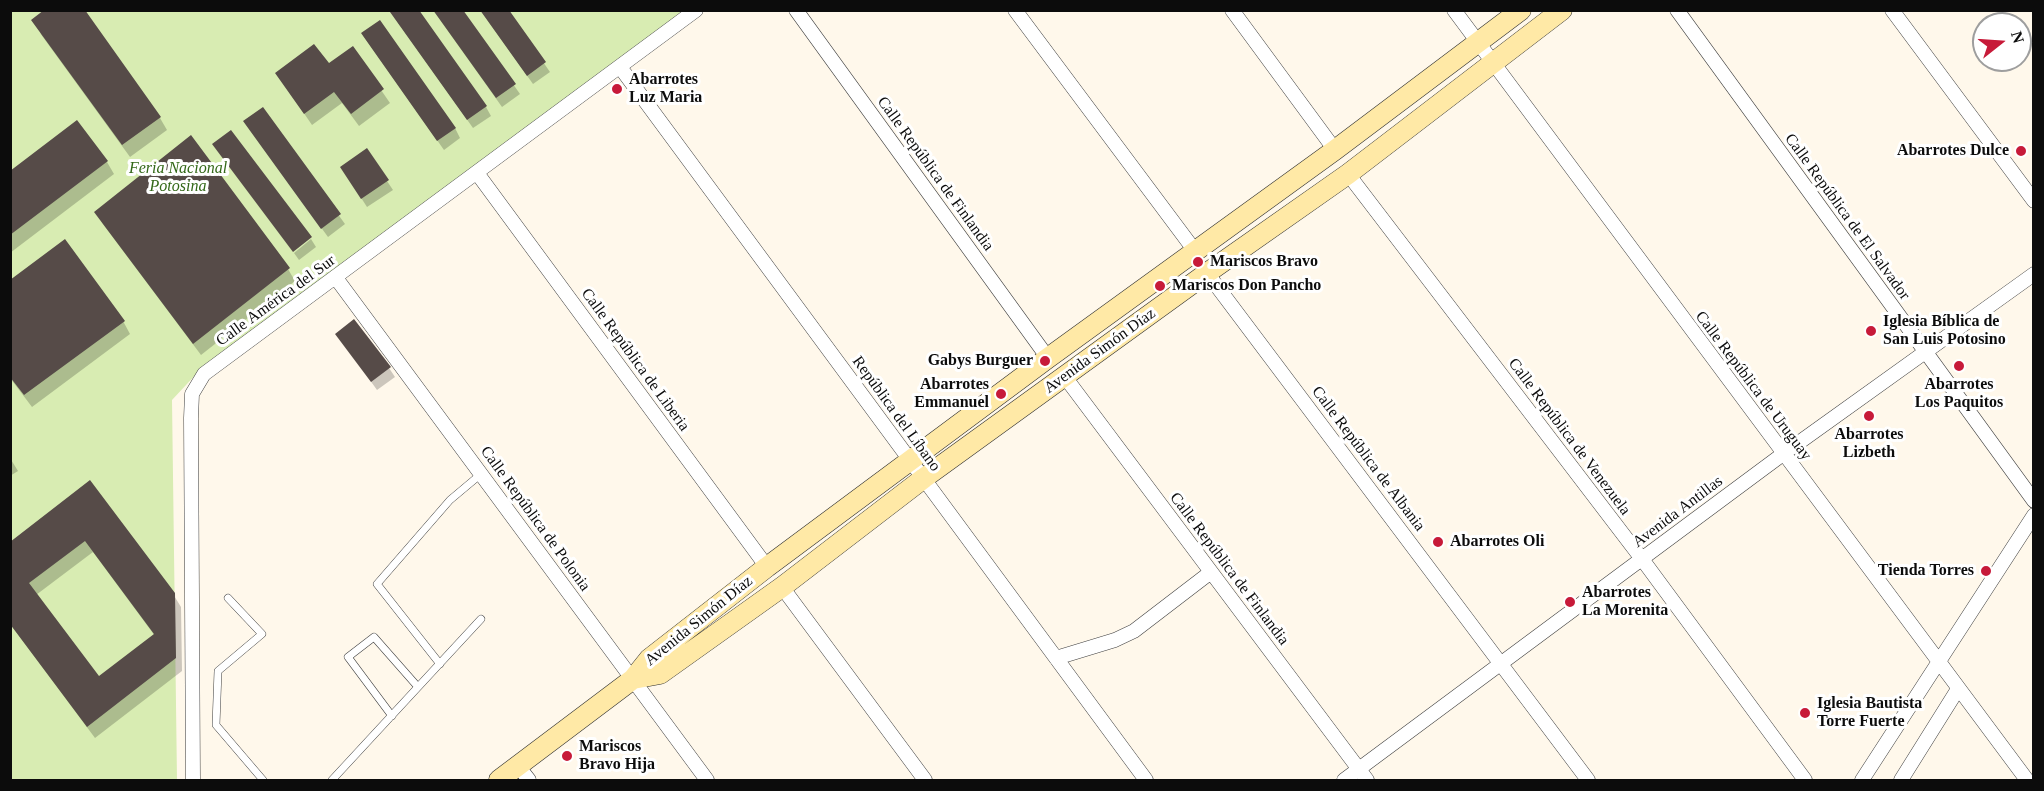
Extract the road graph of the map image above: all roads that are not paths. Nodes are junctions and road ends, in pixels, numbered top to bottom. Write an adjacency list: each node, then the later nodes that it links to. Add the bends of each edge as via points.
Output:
1 (696, 10): 12 (street, Calle América del Sur)
2 (796, 10): 22 (street, Calle República de Finlandia)
3 (1015, 10): 17 (street)
4 (1232, 10): 13 (street)
5 (1454, 10): 10 (street, Calle República de Uruguay)
6 (1521, 10): 10 (main road, Avenida Simón Díaz)
7 (1562, 10): 11 (main road, Avenida Simón Díaz)
8 (1677, 10): 21 (street, Calle República de El Salvador)
9 (1892, 10): 16 (street)
10 (1478, 43): 11 (street, Calle República de Uruguay); 13 (main road, Avenida Simón Díaz)
11 (1494, 63): 15 (main road, Avenida Simón Díaz); 24 (street, Calle República de Uruguay)
12 (620, 67): 14 (street, Calle América del Sur); 25 (street, República del Líbano)
13 (1335, 150): 17 (main road, Avenida Simón Díaz)
14 (477, 173): 20 (street, Calle América del Sur); 31 (street, Calle República de Liberia)
15 (1348, 174): 18 (main road, Avenida Simón Díaz); 30 (street, Calle República de Venezuela)
16 (2034, 201)
17 (1195, 251): 22 (main road, Avenida Simón Díaz)
18 (1207, 273): 23 (main road, Avenida Simón Díaz); 39 (street, Calle República de Albania)
19 (2034, 274): 21 (street, Avenida Antillas)
20 (336, 278): 26 (street, Calle República de Polonia); 46 (street, Calle América del Sur, via 204,374 192,394)
21 (1925, 352): 24 (street, Avenida Antillas); 28 (street, Calle República de El Salvador)
22 (1048, 358): 25 (main road, Avenida Simón Díaz)
23 (1065, 377): 27 (main road, Avenida Simón Díaz); 32 (street, Calle República de Finlandia)
24 (1783, 454): 30 (street, Avenida Antillas); 37 (street, Calle República de Uruguay)
25 (911, 461): 27 (street, República del Líbano); 31 (main road, Avenida Simón Díaz)
26 (481, 474): 38 (lane, via 450,500 376,584); 40 (street, Calle República de Polonia)
27 (924, 478): 33 (main road, Avenida Simón Díaz); 36 (street, República del Líbano)
28 (2034, 501)
29 (2034, 515): 37 (street)
30 (1642, 559): 39 (street, Avenida Antillas); 55 (street, Calle República de Venezuela)
31 (767, 567): 40 (main road, Avenida Simón Díaz, via 649,659)
32 (1211, 572): 36 (street, via 1134,631); 45 (street, Calle República de Finlandia)
33 (782, 587): 40 (main road, Avenida Simón Díaz, via 660,674); 51 (street)
34 (228, 598): 47 (lane, via 262,634 218,671 216,725)
35 (481, 619): 38 (lane)
36 (1056, 658): 52 (street, República del Líbano)
37 (1939, 662): 42 (street, Calle República de Uruguay); 56 (street)
38 (440, 664): 41 (lane)
39 (1501, 664): 45 (street, Avenida Antillas); 54 (street, Calle República de Albania)
40 (633, 679): 44 (main road, Avenida Simón Díaz); 50 (street, Calle República de Polonia)
41 (418, 687): 43 (lane); 43 (lane, via 374,637 348,657)
42 (1958, 689): 57 (street); 58 (street, Calle República de Uruguay)
43 (392, 716): 48 (lane)
44 (524, 773): 49 (main road, Avenida Simón Díaz)
45 (1363, 775): 53 (street, Avenida Antillas)
46 (193, 780)
47 (263, 780)
48 (332, 780)
49 (499, 780)
50 (707, 780)
51 (925, 780)
52 (1146, 780)
53 (1344, 780)
54 (1588, 780)
55 (1805, 780)
56 (1862, 780)
57 (1901, 780)
58 (2027, 780)

